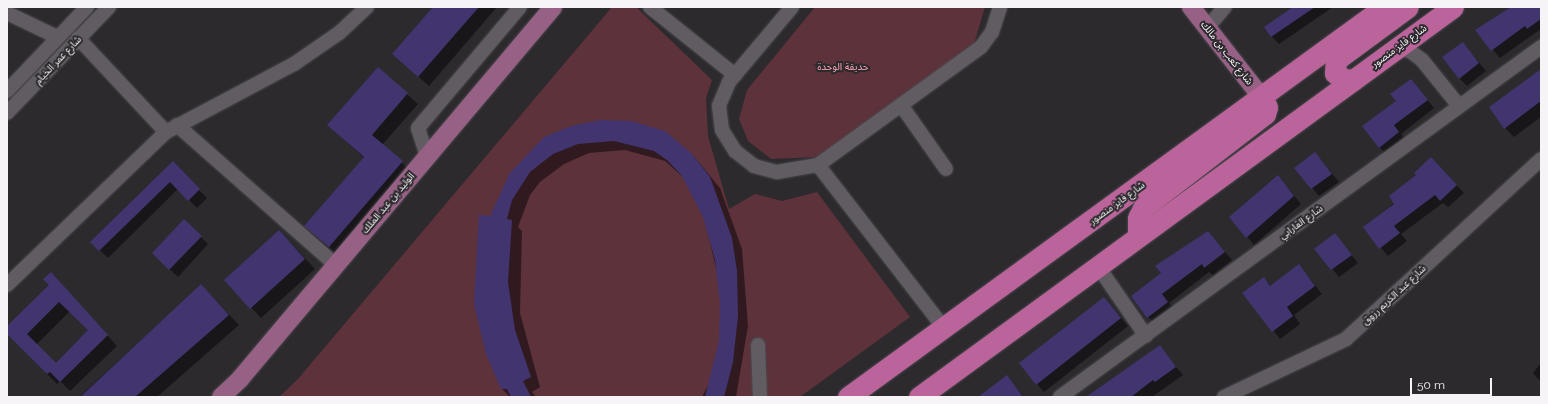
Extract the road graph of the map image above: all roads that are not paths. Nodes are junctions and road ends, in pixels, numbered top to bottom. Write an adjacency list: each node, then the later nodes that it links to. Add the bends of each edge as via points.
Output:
1 (87, 7): 16 (street, شارع عمر الخيام)
2 (109, 7): 17 (street, شارع عمر الخيام)
3 (367, 7): 27 (street, via 339,33 294,64)
4 (520, 7): 28 (street, via 418,128)
5 (553, 7): 28 (main road, الوليد بن عبد الملك)
6 (650, 7): 20 (street)
7 (792, 7): 20 (street)
8 (1000, 7): 24 (street, via 992,32 981,47)
9 (1191, 7): 15 (main road, شارع كعب بن مالك)
10 (1224, 7): 15 (street)
11 (1384, 7): 23 (highway, شارع فايز منصور)
12 (1408, 7): 21 (highway, via 1336,60 1335,73 1343,79)
13 (1453, 7): 19 (highway, شارع فايز منصور)
14 (7, 13): 16 (street)
15 (1208, 27): 23 (main road, شارع كعب بن مالك)
16 (57, 37): 22 (street, شارع عمر الخيام)
17 (78, 38): 26 (street, شارع عمر الخيام); 27 (street)
18 (1541, 47): 25 (street, شارع الفارابي)
19 (1396, 48): 21 (highway, شارع فايز منصور); 25 (street, via 1410,51 1422,60)
20 (735, 74): 30 (street, via 719,106 722,130 734,151 765,170 788,172)
21 (1353, 80): 32 (highway, شارع فايز منصور)
22 (7, 91)
23 (1262, 98): 32 (highway, via 1267,106 1265,114 1143,208 1136,223); 36 (highway, شارع فايز منصور)
24 (901, 105): 30 (street); 31 (street)
25 (1458, 106): 37 (street, شارع الفارابي)
26 (7, 113)
27 (171, 128): 33 (street); 35 (street)
28 (427, 156): 33 (main road, الوليد بن عبد الملك)
29 (1541, 159): 44 (street, شارع عبد الكريم رزوق, via 1346,340)
30 (818, 165): 36 (street)
31 (946, 169)
32 (1138, 234): 34 (highway, شارع فايز منصور)
33 (336, 265): 39 (main road, الوليد بن عبد الملك)
34 (1097, 265): 37 (street); 42 (highway, شارع فايز منصور)
35 (7, 284)
36 (943, 327): 41 (highway, شارع فايز منصور)
37 (1146, 336): 43 (street, شارع الفارابي)
38 (758, 345): 40 (street)
39 (221, 397)
40 (760, 397)
41 (848, 397)
42 (919, 397)
43 (1060, 397)
44 (1224, 397)

